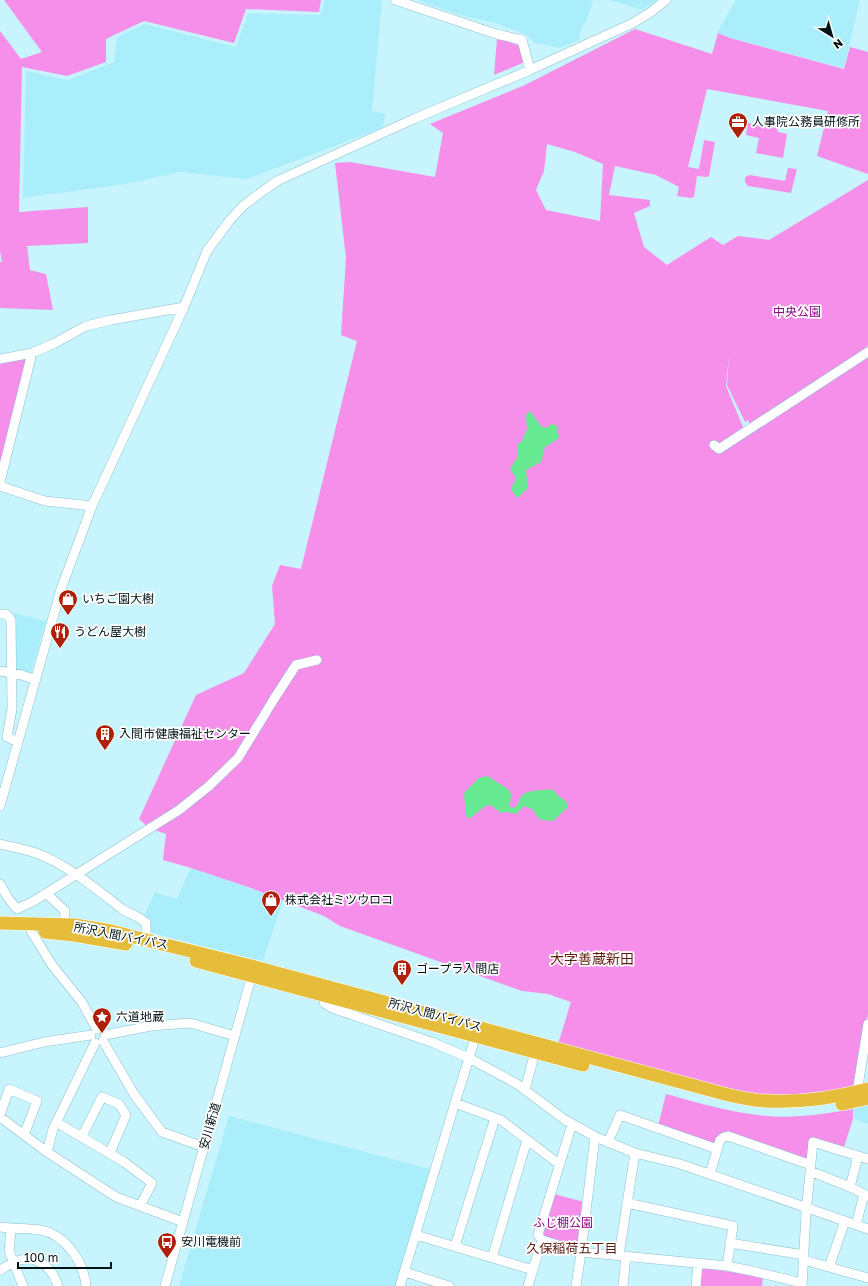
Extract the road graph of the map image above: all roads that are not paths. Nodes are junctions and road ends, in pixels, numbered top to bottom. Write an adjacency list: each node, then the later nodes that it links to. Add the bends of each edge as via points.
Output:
1 (395, 0): 3 (street, via 496,34 522,40)
2 (666, 0): 3 (street, via 633,23)
3 (530, 70): 4 (street, via 304,168 258,194 230,220 207,251)
4 (184, 307): 6 (street, via 86,326); 11 (street)
5 (868, 352): 8 (street, via 719,449)
6 (32, 353): 7 (street); 9 (street)
7 (0, 359)
8 (714, 445)
9 (0, 482)
10 (0, 486): 11 (street, via 46,502)
11 (92, 506): 16 (street, via 61,589)
12 (0, 614): 15 (street, via 6,614 11,620)
13 (317, 660): 20 (street, via 296,665 238,758 209,786 179,810)
14 (0, 671): 15 (street)
15 (11, 672): 16 (street); 17 (street, via 12,709 7,737)
16 (36, 680): 17 (street)
17 (18, 742): 18 (street)
18 (0, 806)
19 (0, 844): 20 (street, via 35,853)
20 (76, 874): 22 (street); 27 (street, via 126,912 142,919 146,923)
21 (0, 884): 22 (street, via 17,909)
22 (46, 893): 24 (street, via 65,911)
23 (0, 923): 24 (highway, 所沢入間バイパス)
24 (64, 925): 27 (highway, 所沢入間バイパス, via 111,931)
25 (0, 930): 26 (highway, 所沢入間バイパス)
26 (31, 931): 28 (highway, 所沢入間バイパス, via 112,941); 33 (street, via 52,965 81,1001)
27 (146, 940): 28 (highway, 所沢入間バイパス)
28 (253, 972): 29 (highway, 所沢入間バイパス); 31 (highway, 所沢入間バイパス); 32 (street, 安川新道)
29 (324, 996): 31 (highway, 所沢入間バイパス); 36 (street, via 324,1003 332,1008 434,1043)
30 (868, 1024): 38 (street)
31 (477, 1032): 34 (highway, 所沢入間バイパス); 36 (street); 38 (highway, 所沢入間バイパス, via 753,1100 817,1100)
32 (235, 1036): 33 (street, via 190,1023 151,1026); 49 (street, 安川新道)
33 (98, 1037): 35 (street, via 44,1042); 42 (street); 49 (street, via 162,1132)
34 (535, 1052): 37 (street); 38 (highway, 所沢入間バイパス, via 717,1100 754,1107 818,1108 847,1104)
35 (0, 1053)
36 (469, 1058): 37 (street); 39 (street)
37 (525, 1090): 43 (street)
38 (864, 1093)
39 (455, 1103): 41 (street); 70 (street)
40 (0, 1116): 44 (street); 44 (street, via 9,1090 37,1101)
41 (495, 1118): 47 (street, via 509,1125); 73 (street)
42 (56, 1122): 45 (street); 51 (street)
43 (572, 1124): 46 (street); 56 (street)
44 (24, 1135): 51 (street)
45 (82, 1136): 52 (street); 52 (street, via 102,1097 119,1104 126,1115)
46 (595, 1137): 48 (street); 74 (street)
47 (527, 1140): 56 (street); 77 (street)
48 (608, 1142): 50 (street, via 620,1115); 53 (street)
49 (204, 1147): 65 (street, 安川新道)
50 (717, 1149): 57 (street, via 720,1140 728,1136); 58 (street)
51 (47, 1152): 62 (street, via 116,1197)
52 (110, 1153): 62 (street, via 152,1183)
53 (635, 1153): 58 (street); 61 (street)
54 (858, 1156): 55 (street); 57 (street, via 813,1142); 59 (street)
55 (868, 1159)
56 (559, 1164): 71 (street, via 538,1235)
57 (810, 1168): 59 (street); 63 (street)
58 (710, 1174): 63 (street)
59 (850, 1187): 60 (street)
60 (866, 1195): 66 (street)
61 (627, 1204): 72 (street, via 733,1226); 75 (street)
62 (140, 1206): 65 (street)
63 (807, 1208): 64 (street); 76 (street)
64 (845, 1221): 66 (street); 81 (street)
65 (183, 1222): 91 (street, 安川新道)
66 (856, 1225): 69 (street)
67 (0, 1227): 68 (street)
68 (11, 1229): 78 (street, via 9,1251); 90 (street, via 40,1230 58,1238 76,1257 84,1274)
69 (868, 1229)
70 (416, 1235): 73 (street); 84 (street)
71 (542, 1240): 74 (street); 83 (street)
72 (730, 1244): 76 (street); 80 (street)
73 (455, 1246): 77 (street)
74 (581, 1252): 75 (street); 95 (street)
75 (622, 1256): 79 (street); 96 (street)
76 (804, 1257): 81 (street); 87 (street)
77 (492, 1258): 83 (street)
78 (14, 1262): 82 (street); 88 (street); 89 (street, via 28,1258 46,1265 53,1273)
79 (698, 1264): 80 (street); 97 (street)
80 (727, 1266): 87 (street)
81 (829, 1267): 85 (street)
82 (0, 1270)
83 (533, 1270): 94 (street)
84 (405, 1272): 86 (street); 92 (street)
85 (868, 1278)
86 (428, 1283): 93 (street)
87 (802, 1285)
88 (23, 1286)
89 (58, 1286)
90 (86, 1286)
91 (165, 1286)
92 (400, 1286)
93 (449, 1286)
94 (528, 1286)
95 (576, 1286)
96 (623, 1286)
97 (696, 1286)

